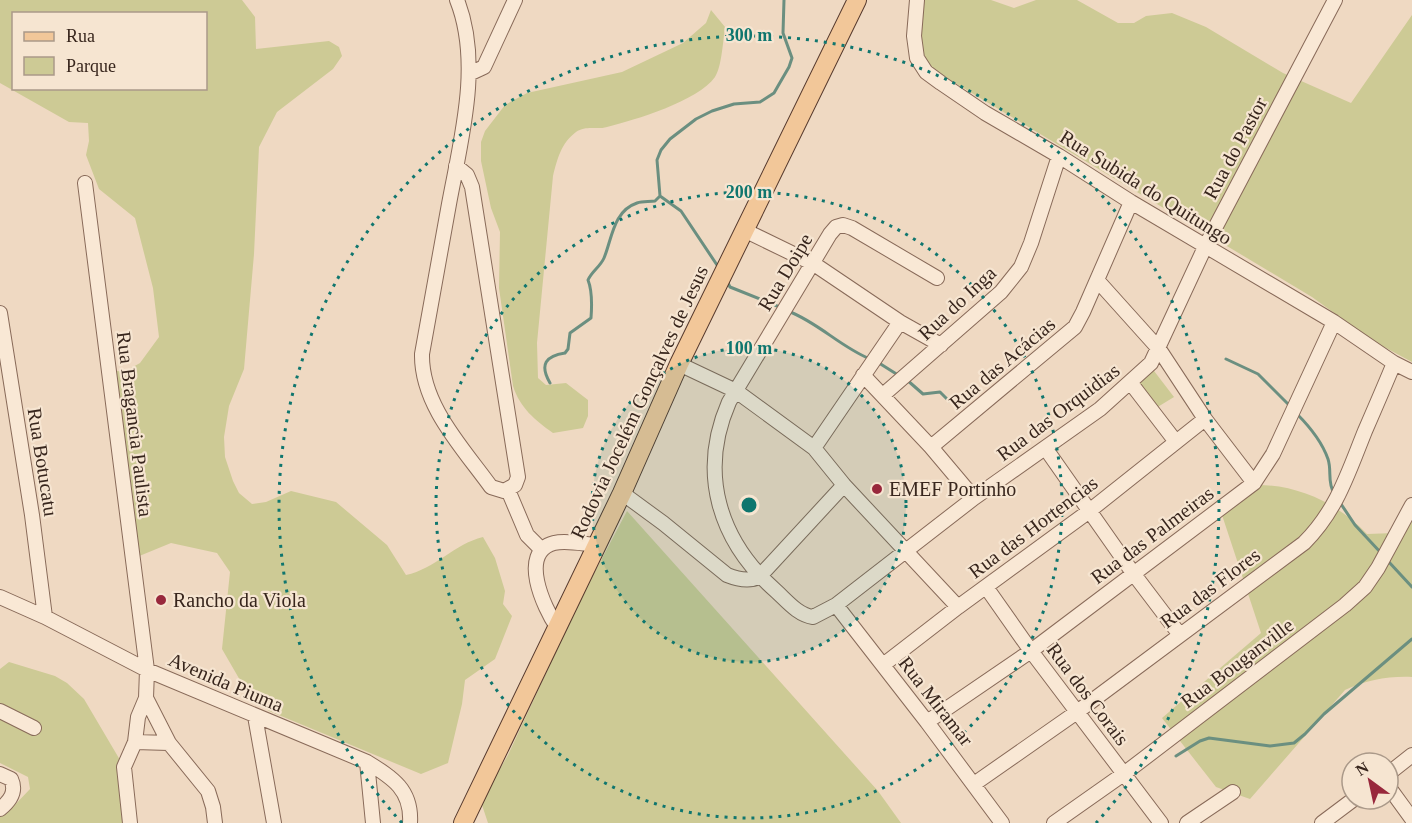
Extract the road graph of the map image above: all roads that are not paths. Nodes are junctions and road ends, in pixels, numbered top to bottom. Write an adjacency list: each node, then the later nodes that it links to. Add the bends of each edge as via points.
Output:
1 (457, 0): 6 (street, via 466,32)
2 (515, 0): 6 (street, via 484,67)
3 (857, 0): 11 (main road, Rodovia Jocelém Gonçalves de Jesus)
4 (917, 0): 7 (street, Rua Subida do Quitungo, via 914,36 917,58 926,72)
5 (1335, 0): 12 (street, Rua do Pastor)
6 (469, 74): 8 (street)
7 (1059, 156): 10 (street, Rua Subida do Quitungo); 19 (street, Rua do Inga, via 1021,267 1000,292)
8 (456, 166): 35 (street, via 470,181 476,210 518,477); 35 (street, via 422,354 423,373 435,408 491,487)
9 (85, 183): 55 (street, Rua Bragancia Paulista)
10 (1131, 202): 12 (street, Rua Subida do Quitungo); 15 (street, Rua das Acácias)
11 (744, 230): 13 (street); 22 (main road, Rodovia Jocelém Gonçalves de Jesus)
12 (1205, 247): 18 (street, Rua Subida do Quitungo); 20 (street, Rua do Pastor)
13 (814, 264): 14 (street, Rua Doipe, via 830,234 843,225); 17 (street); 26 (street, Rua Doipe)
14 (937, 278)
15 (1097, 280): 20 (street); 30 (street, Rua das Acácias, via 1075,327)
16 (0, 313): 50 (street, Rua Botucatu)
17 (900, 322): 19 (street); 24 (street)
18 (1334, 322): 21 (street, Rua Subida do Quitungo); 33 (street, Rua das Palmeiras, via 1273,454)
19 (941, 345): 27 (street, Rua do Inga)
20 (1160, 349): 25 (street, Rua das Orquidias); 28 (street)
21 (1394, 363): 23 (street, Rua Subida do Quitungo); 52 (street, Rua das Flores, via 1343,488 1317,530)
22 (679, 364): 26 (street); 36 (main road, Rodovia Jocelém Gonçalves de Jesus)
23 (1412, 372)
24 (863, 375): 27 (street); 31 (street)
25 (1130, 382): 29 (street); 32 (street, Rua das Orquidias)
26 (736, 391): 31 (street); 44 (street, Rua Doipe, via 717,433 714,479 726,525)
27 (883, 395): 30 (street)
28 (1205, 419): 29 (street, Rua das Hortencias); 33 (street)
29 (1176, 442): 39 (street, Rua das Hortencias)
30 (931, 447): 37 (street)
31 (814, 448): 34 (street)
32 (1046, 448): 37 (street, Rua das Orquidias); 39 (street)
33 (1254, 483): 43 (street, Rua das Palmeiras)
34 (844, 485): 42 (street); 44 (street)
35 (508, 490): 41 (street, via 527,535)
36 (622, 493): 40 (main road, Rodovia Jocelém Gonçalves de Jesus); 44 (street, via 727,575 737,579)
37 (974, 498): 42 (street, Rua das Orquidias)
38 (1412, 505): 67 (street, Rua Bouganville, via 1378,568 1345,606)
39 (1088, 512): 43 (street); 45 (street, Rua das Hortencias)
40 (596, 545): 41 (street, via 557,542); 51 (main road, Rodovia Jocelém Gonçalves de Jesus)
41 (542, 550): 51 (street, via 535,573 548,614)
42 (905, 552): 47 (street, Rua das Orquidias); 48 (street)
43 (1133, 573): 52 (street); 53 (street, Rua das Palmeiras)
44 (759, 577): 49 (street, Rua Doipe)
45 (986, 587): 48 (street, Rua das Hortencias); 53 (street, Rua dos Corais)
46 (0, 597): 50 (street, Avenida Piuma)
47 (836, 605): 49 (street, Rua das Orquidias, via 813,617); 54 (street, Rua Miramar)
48 (958, 607): 54 (street, Rua das Hortencias)
49 (797, 610)
50 (45, 616): 55 (street, Avenida Piuma)
51 (557, 627): 80 (main road, Rodovia Jocelém Gonçalves de Jesus)
52 (1180, 635): 58 (street, Rua das Flores)
53 (1031, 651): 58 (street, Rua dos Corais); 60 (street, Rua das Palmeiras)
54 (883, 665): 60 (street, Rua Miramar)
55 (147, 670): 56 (street, Rua Bragancia Paulista); 59 (street, Avenida Piuma)
56 (146, 698): 62 (street, via 138,717); 63 (street)
57 (0, 711): 61 (street)
58 (1077, 712): 67 (street, Rua dos Corais); 69 (street, Rua das Flores)
59 (255, 716): 65 (street, Avenida Piuma); 77 (street)
60 (927, 722): 69 (street, Rua Miramar)
61 (34, 728)
62 (135, 742): 63 (street); 75 (street, via 124,766)
63 (169, 743): 76 (street, via 208,791)
64 (1412, 755): 66 (street)
65 (367, 762): 78 (street); 79 (street, Avenida Piuma, via 400,786)
66 (1400, 764)
67 (1125, 773): 82 (street, Rua Bouganville); 83 (street, Rua dos Corais)
68 (4, 775): 72 (street, via 14,789 9,802)
69 (974, 784): 81 (street, Rua Miramar)
70 (1233, 792): 84 (street)
71 (1400, 802): 74 (street)
72 (0, 808)
73 (1340, 810): 85 (street)
74 (1412, 819)
75 (130, 823)
76 (215, 823)
77 (274, 823)
78 (374, 823)
79 (410, 823)
80 (463, 823)
81 (1002, 823)
82 (1054, 823)
83 (1161, 823)
84 (1187, 823)
85 (1322, 823)

